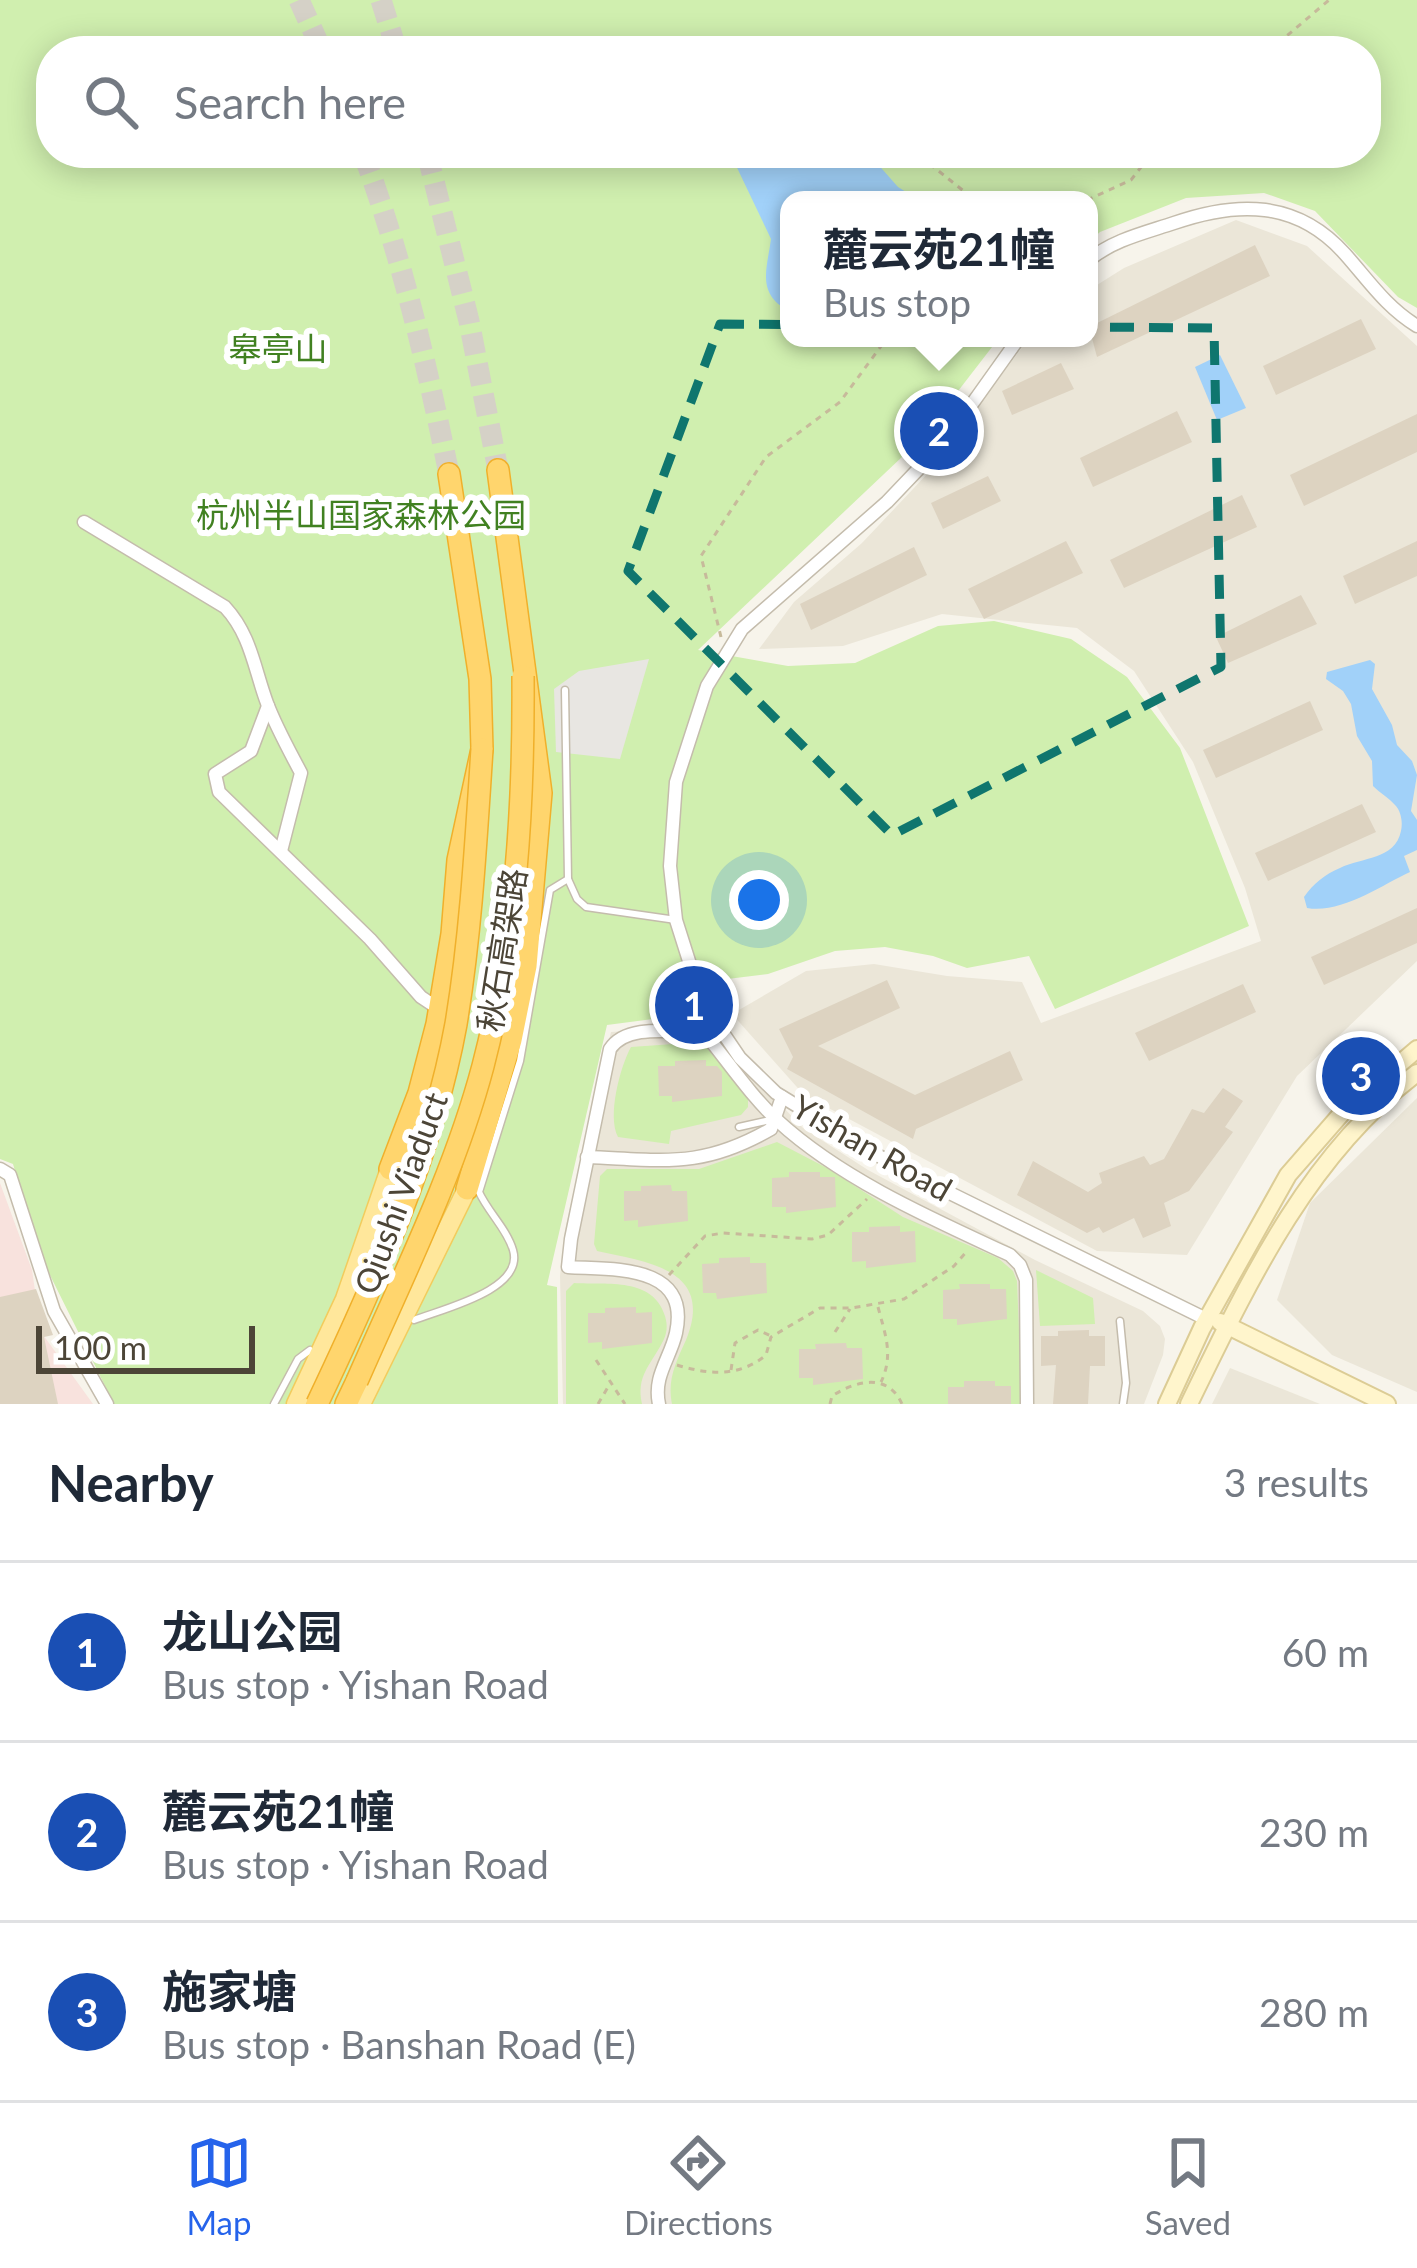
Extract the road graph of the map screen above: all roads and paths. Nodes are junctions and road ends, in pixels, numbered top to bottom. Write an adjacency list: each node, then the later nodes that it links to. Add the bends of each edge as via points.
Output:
1 (1329, 0): 2 (path)
2 (1287, 36)
3 (935, 168): 5 (path)
4 (1140, 168): 6 (path)
5 (964, 191)
6 (1098, 195)
7 (1098, 253): 8 (street, via 1197,215 1252,206 1300,219)
8 (1417, 326)
9 (881, 347): 14 (path, via 841,402 766,457 701,556)
10 (1013, 347): 14 (street, Yishan Road, via 947,439 742,629)
11 (498, 470): 15 (highway, 秋石高架路)
12 (448, 474): 18 (highway, Qiushi Viaduct, via 480,680)
13 (84, 522): 17 (street, via 225,607 250,644)
14 (725, 656): 21 (street, Yishan Road, via 706,686 676,782)
15 (523, 676): 31 (highway, bridge, via 541,793 526,966); 53 (highway, 秋石高架路, bridge, via 512,905 482,1068 443,1184)
16 (565, 690): 20 (lane)
17 (268, 706): 19 (street, via 301,773); 19 (street, via 251,751 214,774 219,792)
18 (482, 749): 22 (highway, bridge); 52 (highway, Qiushi Viaduct, bridge, via 465,955 440,1095 415,1177)
19 (281, 851): 22 (street)
20 (568, 879): 21 (lane, via 586,907); 37 (lane, via 550,890 520,1061 479,1192 514,1251 512,1272 501,1285)
21 (676, 920): 25 (street, Yishan Road, via 702,1002 740,1058)
22 (440, 1009): 30 (highway)
23 (1417, 1049): 38 (main road, via 1342,1113 1288,1175)
24 (1417, 1073): 40 (main road, via 1315,1174)
25 (782, 1096): 26 (street); 38 (street, Yishan Road, via 897,1167)
26 (776, 1120): 27 (lane); 28 (street, via 712,1157); 28 (street, via 706,1035 627,1034 610,1049); 32 (street)
27 (739, 1127)
28 (587, 1157): 34 (street, via 568,1267 640,1272)
29 (0, 1169): 49 (street, via 10,1175 54,1311)
30 (390, 1169): 51 (main road)
31 (467, 1189): 54 (main road)
32 (877, 1189): 33 (street); 34 (path, via 828,1235 705,1236)
33 (974, 1238): 35 (path, via 963,1260 922,1290); 60 (street, via 1010,1255 1026,1280)
34 (663, 1285): 45 (street, via 676,1309)
35 (878, 1305): 36 (path); 47 (path, via 889,1359)
36 (851, 1308): 41 (path); 42 (path, via 820,1308)
37 (414, 1320)
38 (1208, 1320): 40 (main road); 62 (main road)
39 (1120, 1321): 61 (lane)
40 (1228, 1324): 63 (main road); 64 (main road)
41 (835, 1332)
42 (771, 1336): 46 (path, via 766,1355); 46 (path, via 758,1330 735,1343)
43 (310, 1350): 50 (lane)
44 (596, 1360): 48 (path)
45 (664, 1361): 46 (path); 57 (street)
46 (731, 1372)
47 (881, 1382): 58 (path, via 851,1384); 59 (path)
48 (609, 1386): 55 (path); 56 (path)
49 (107, 1404)
50 (274, 1404)
51 (296, 1404)
52 (317, 1404)
53 (346, 1404)
54 (361, 1404)
55 (598, 1404)
56 (625, 1404)
57 (659, 1404)
58 (830, 1404)
59 (902, 1404)
60 (1027, 1404)
61 (1123, 1404)
62 (1167, 1404)
63 (1189, 1404)
64 (1387, 1404)

